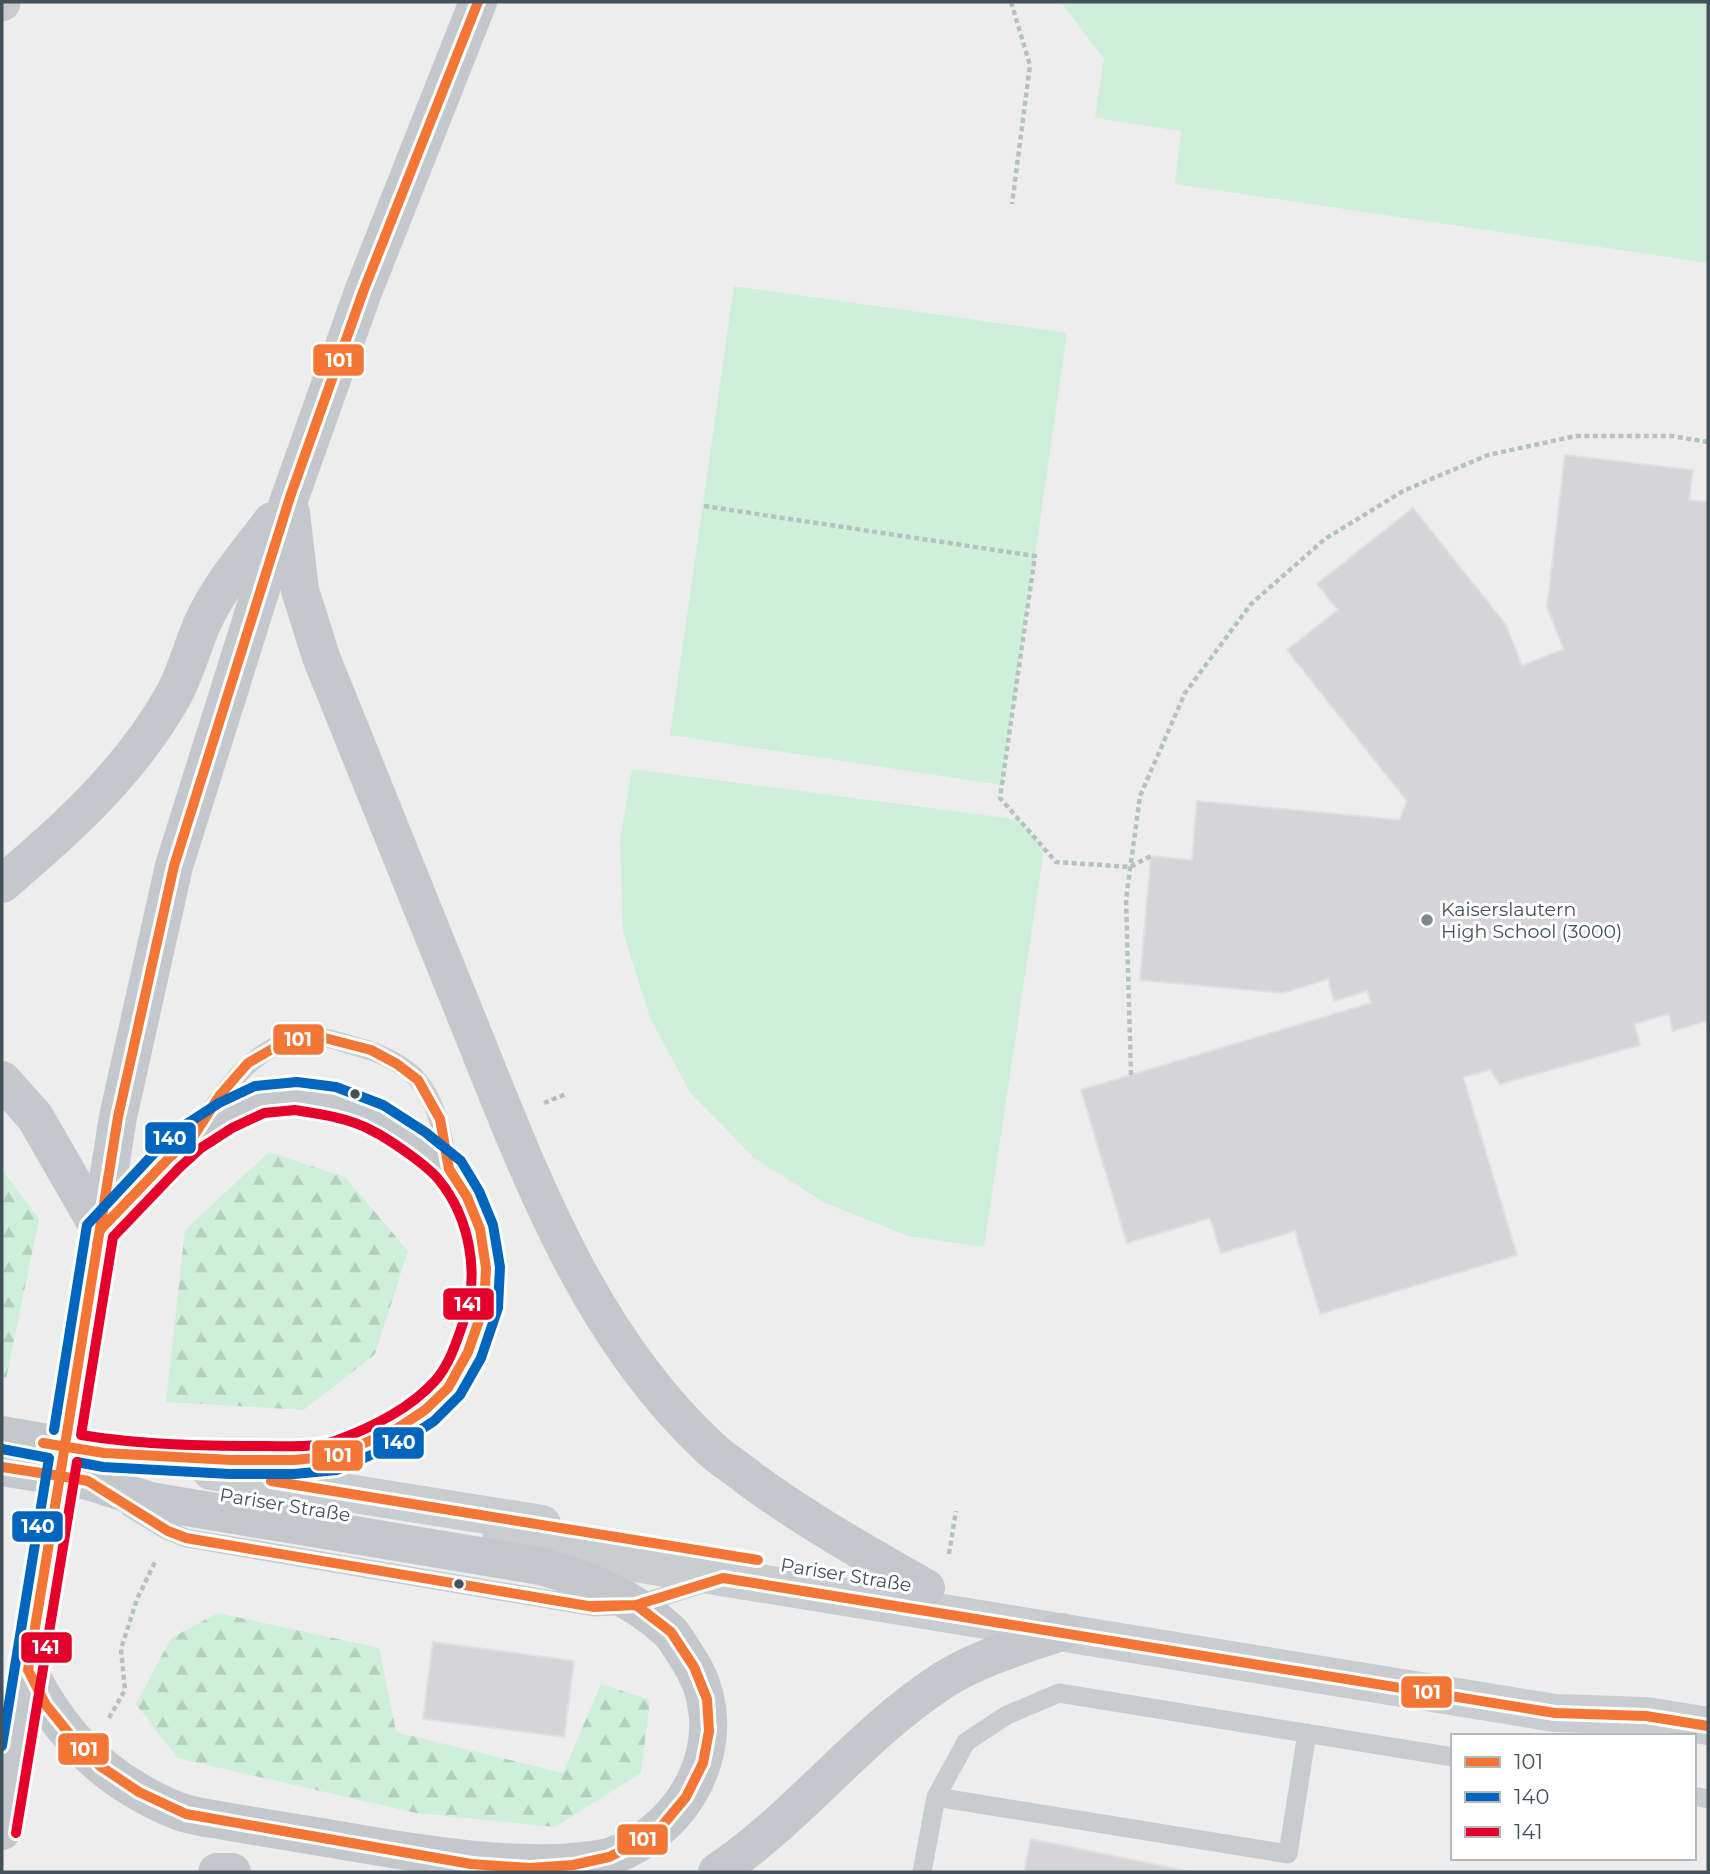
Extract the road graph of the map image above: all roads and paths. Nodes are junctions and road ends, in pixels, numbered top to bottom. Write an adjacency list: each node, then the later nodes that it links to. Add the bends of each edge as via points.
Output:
1 (478, 2): 5 (main road, via 363,292)
2 (1011, 2): 3 (path, via 1030,65)
3 (1012, 204)
4 (1708, 442): 8 (path, via 1672,436 1576,436 1488,455 1403,491 1325,539 1251,604 1185,693 1140,796)
5 (289, 497): 9 (main road, via 203,620 175,694 143,745 95,800); 14 (main road, via 174,866 118,1117); 22 (main road, via 300,590 321,657 507,1117 560,1238 595,1303 625,1351 710,1448 822,1529)
6 (704, 506): 8 (path, via 1035,556 1000,798 1056,862)
7 (1151, 856): 8 (path)
8 (1130, 867): 10 (path, via 1126,899)
9 (2, 884)
10 (1131, 1075)
11 (2, 1080): 14 (main road, via 35,1116)
12 (193, 1137): 13 (main road, via 260,1099 295,1096 333,1101 377,1117); 13 (lane, via 248,1063 286,1041 321,1037 371,1050 418,1080 440,1119); 14 (main road)
13 (449, 1169): 17 (main road, via 480,1229 486,1268 484,1306 468,1352 448,1388 425,1410 398,1428 336,1456)
14 (100, 1230): 25 (main road, bridge, via 44,1574)
15 (2, 1435): 17 (main road, Pariser Straße)
16 (2, 1467): 17 (main road, Pariser Straße)
17 (96, 1467): 21 (main road, Pariser Straße, via 188,1489); 22 (main road, Pariser Straße); 23 (main road, via 150,1501 540,1566 585,1579)
18 (956, 1511): 19 (path)
19 (949, 1554)
20 (158, 1556): 28 (path, via 136,1599 121,1649 125,1690)
21 (723, 1578): 23 (lane); 24 (main road, Pariser Straße)
22 (926, 1588): 26 (main road, Pariser Straße, via 1577,1694)
23 (636, 1605): 25 (main road, via 671,1632 694,1667 707,1699 709,1731 703,1763 686,1797 661,1827 609,1857 573,1865 471,1864 186,1814 139,1792 100,1766)
24 (1061, 1632): 26 (main road, Pariser Straße, via 1555,1713); 35 (main road, via 944,1679 894,1715 752,1847)
25 (15, 1665): 32 (main road)
26 (1646, 1716): 27 (main road, Pariser Straße)
27 (1708, 1726)
28 (103, 1728)
29 (1307, 1734): 30 (lane); 31 (lane, via 1059,1693 1007,1715 966,1742); 31 (lane, via 1288,1854)
30 (1451, 1757)
31 (936, 1797): 36 (lane)
32 (2, 1831)
33 (217, 1872): 34 (main road)
34 (232, 1872)
35 (717, 1872)
36 (922, 1872)

